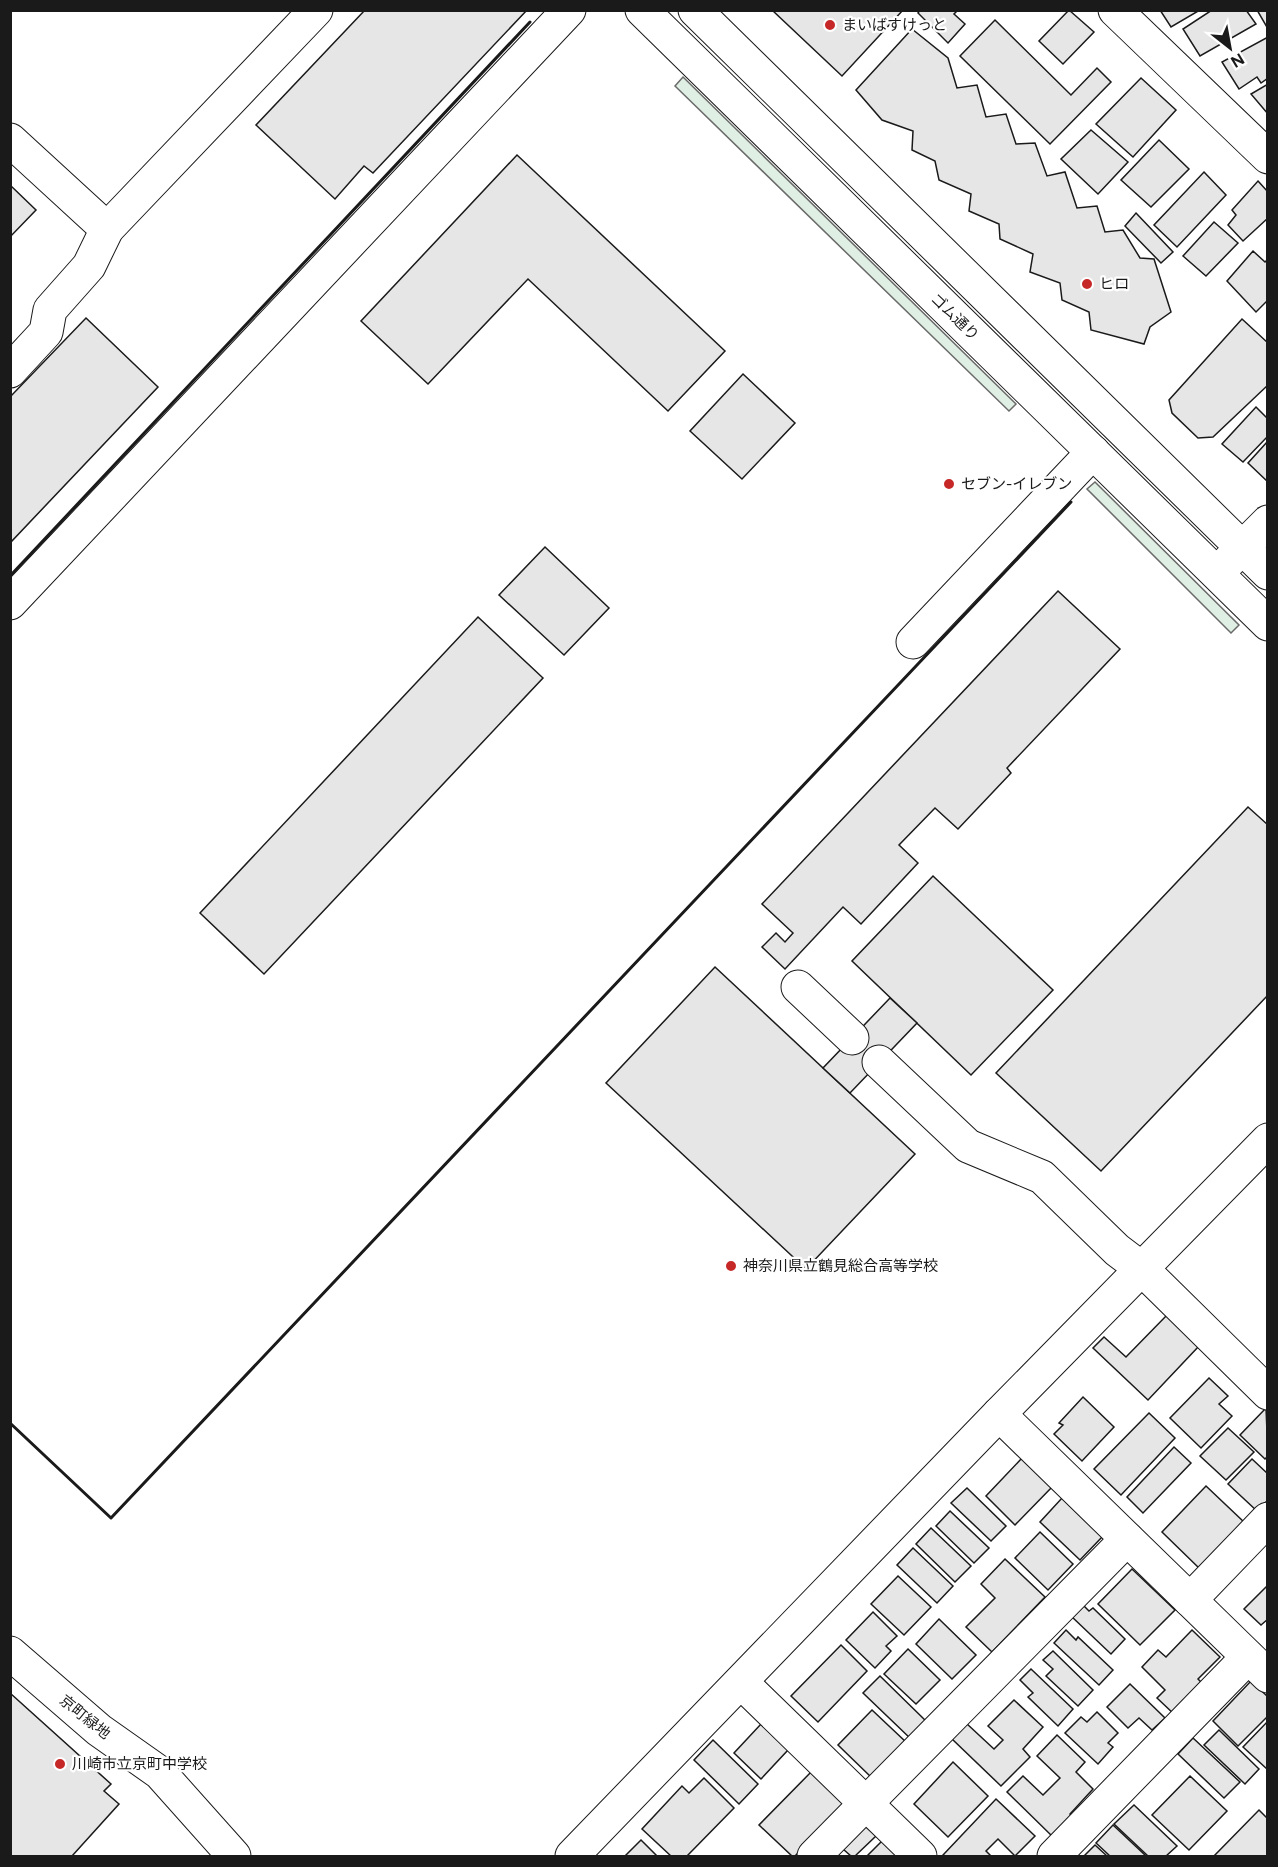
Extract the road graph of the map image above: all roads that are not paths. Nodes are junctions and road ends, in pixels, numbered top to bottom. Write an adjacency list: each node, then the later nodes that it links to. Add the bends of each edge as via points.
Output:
1 (316, 10): 8 (street)
2 (569, 10): 15 (street)
3 (642, 10): 10 (street, ゴム通り)
4 (695, 10): 12 (street)
5 (1115, 10): 7 (street)
6 (10, 140): 8 (street)
7 (1268, 157)
8 (106, 229): 9 (street, via 89,266 50,310 46,332)
9 (10, 371)
10 (1093, 452): 14 (street, ゴム通り); 17 (street)
11 (1268, 522): 12 (street)
12 (1241, 548): 13 (street); 14 (street)
13 (1268, 573)
14 (1217, 574): 16 (street, ゴム通り)
15 (10, 603)
16 (1268, 624)
17 (913, 642)
18 (798, 987): 19 (street)
19 (852, 1038)
20 (879, 1062): 22 (street, via 968,1146 1042,1178)
21 (1268, 1140): 22 (street)
22 (1142, 1269): 23 (street); 24 (street)
23 (1268, 1393)
24 (999, 1414): 26 (street); 30 (street)
25 (1268, 1519): 27 (street)
26 (1127, 1539): 27 (street); 31 (street)
27 (1190, 1600): 29 (street)
28 (10, 1653): 32 (street, 京町緑地, via 99,1730 160,1773)
29 (1258, 1666): 36 (street)
30 (741, 1682): 31 (street); 33 (street)
31 (866, 1804): 34 (street); 35 (street)
32 (234, 1857)
33 (572, 1857)
34 (814, 1857)
35 (920, 1857)
36 (1054, 1857)

